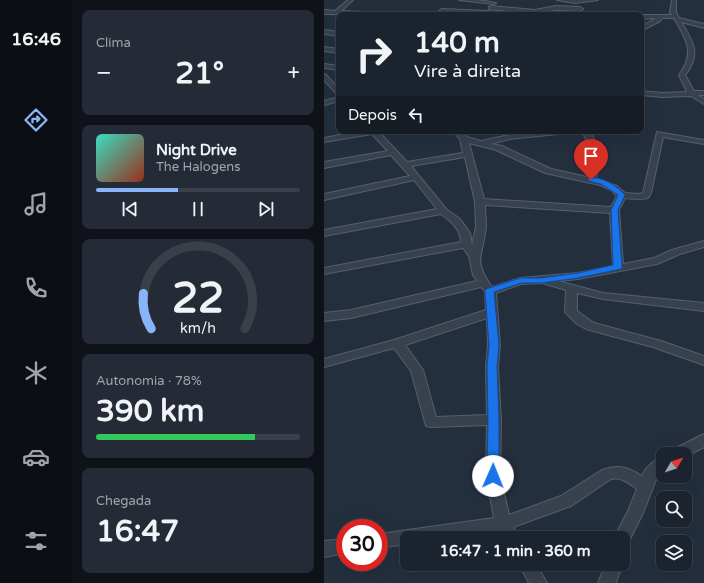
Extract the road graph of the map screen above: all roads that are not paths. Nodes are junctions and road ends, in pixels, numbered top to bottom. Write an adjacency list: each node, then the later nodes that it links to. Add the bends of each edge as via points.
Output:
1 (351, 0): 8 (street)
2 (461, 0): 9 (street)
3 (559, 0): 6 (street)
4 (596, 0): 6 (street)
5 (674, 0): 18 (street, via 673,12)
6 (575, 2): 10 (street)
7 (338, 6): 8 (street)
8 (344, 6): 13 (street)
9 (491, 8): 10 (street, via 535,12 556,8); 11 (street)
10 (580, 9): 14 (street)
11 (442, 10)
12 (324, 12): 15 (street)
13 (337, 12)
14 (582, 12)
15 (336, 13)
16 (660, 16): 17 (street); 18 (street); 20 (street, via 658,20)
17 (644, 17)
18 (676, 17): 19 (street); 31 (street, via 690,41 692,56 682,75 683,82)
19 (704, 26)
20 (644, 27)
21 (324, 32): 22 (street)
22 (336, 34)
23 (324, 49): 24 (street)
24 (336, 50)
25 (324, 66): 26 (street)
26 (336, 68)
27 (325, 77): 28 (street)
28 (336, 90)
29 (704, 92): 31 (street)
30 (644, 93): 31 (street)
31 (692, 94): 32 (street)
32 (704, 102)
33 (357, 134): 38 (street)
34 (377, 134): 41 (street)
35 (538, 134): 40 (street)
36 (588, 134): 46 (street, via 596,153)
37 (461, 135): 40 (street); 42 (street)
38 (324, 140)
39 (704, 142): 47 (street, via 660,134 645,196 639,198)
40 (480, 143): 46 (street, via 499,148 548,171)
41 (394, 152): 43 (street); 44 (street)
42 (469, 154): 44 (street); 49 (street)
43 (324, 165)
44 (405, 165): 45 (street)
45 (416, 177): 48 (street); 51 (street)
46 (591, 180): 47 (street, via 603,182)
47 (622, 195): 50 (street)
48 (324, 197)
49 (480, 202): 50 (street); 55 (street, via 481,227)
50 (614, 210): 56 (street)
51 (443, 211): 52 (street); 53 (street, via 457,221 465,233)
52 (324, 233)
53 (466, 244): 55 (street); 57 (street)
54 (704, 244): 56 (street, via 676,252 657,261)
55 (474, 256): 59 (street, via 478,275)
56 (618, 267): 58 (street, via 578,276)
57 (324, 271)
58 (541, 280): 59 (street); 60 (street)
59 (486, 287): 62 (street); 63 (street)
60 (572, 288): 61 (street, via 603,296); 65 (street, via 571,312 590,326 657,344)
61 (704, 307)
62 (492, 312): 64 (street); 67 (street)
63 (324, 317)
64 (397, 343): 66 (street); 67 (street, via 417,370 431,422)
65 (704, 361)
66 (324, 363)
67 (494, 420): 72 (street, via 493,476)
68 (704, 440): 69 (street)
69 (690, 447)
70 (656, 469): 71 (street, via 651,473)
71 (646, 486): 72 (street, via 625,473 607,474 566,501); 73 (street)
72 (507, 531)
73 (626, 531)
74 (400, 539): 75 (street)
75 (388, 540)
76 (336, 547): 77 (street)
77 (324, 549)
78 (531, 571): 80 (street)
79 (611, 571): 81 (street)
80 (538, 583)
81 (607, 583)

